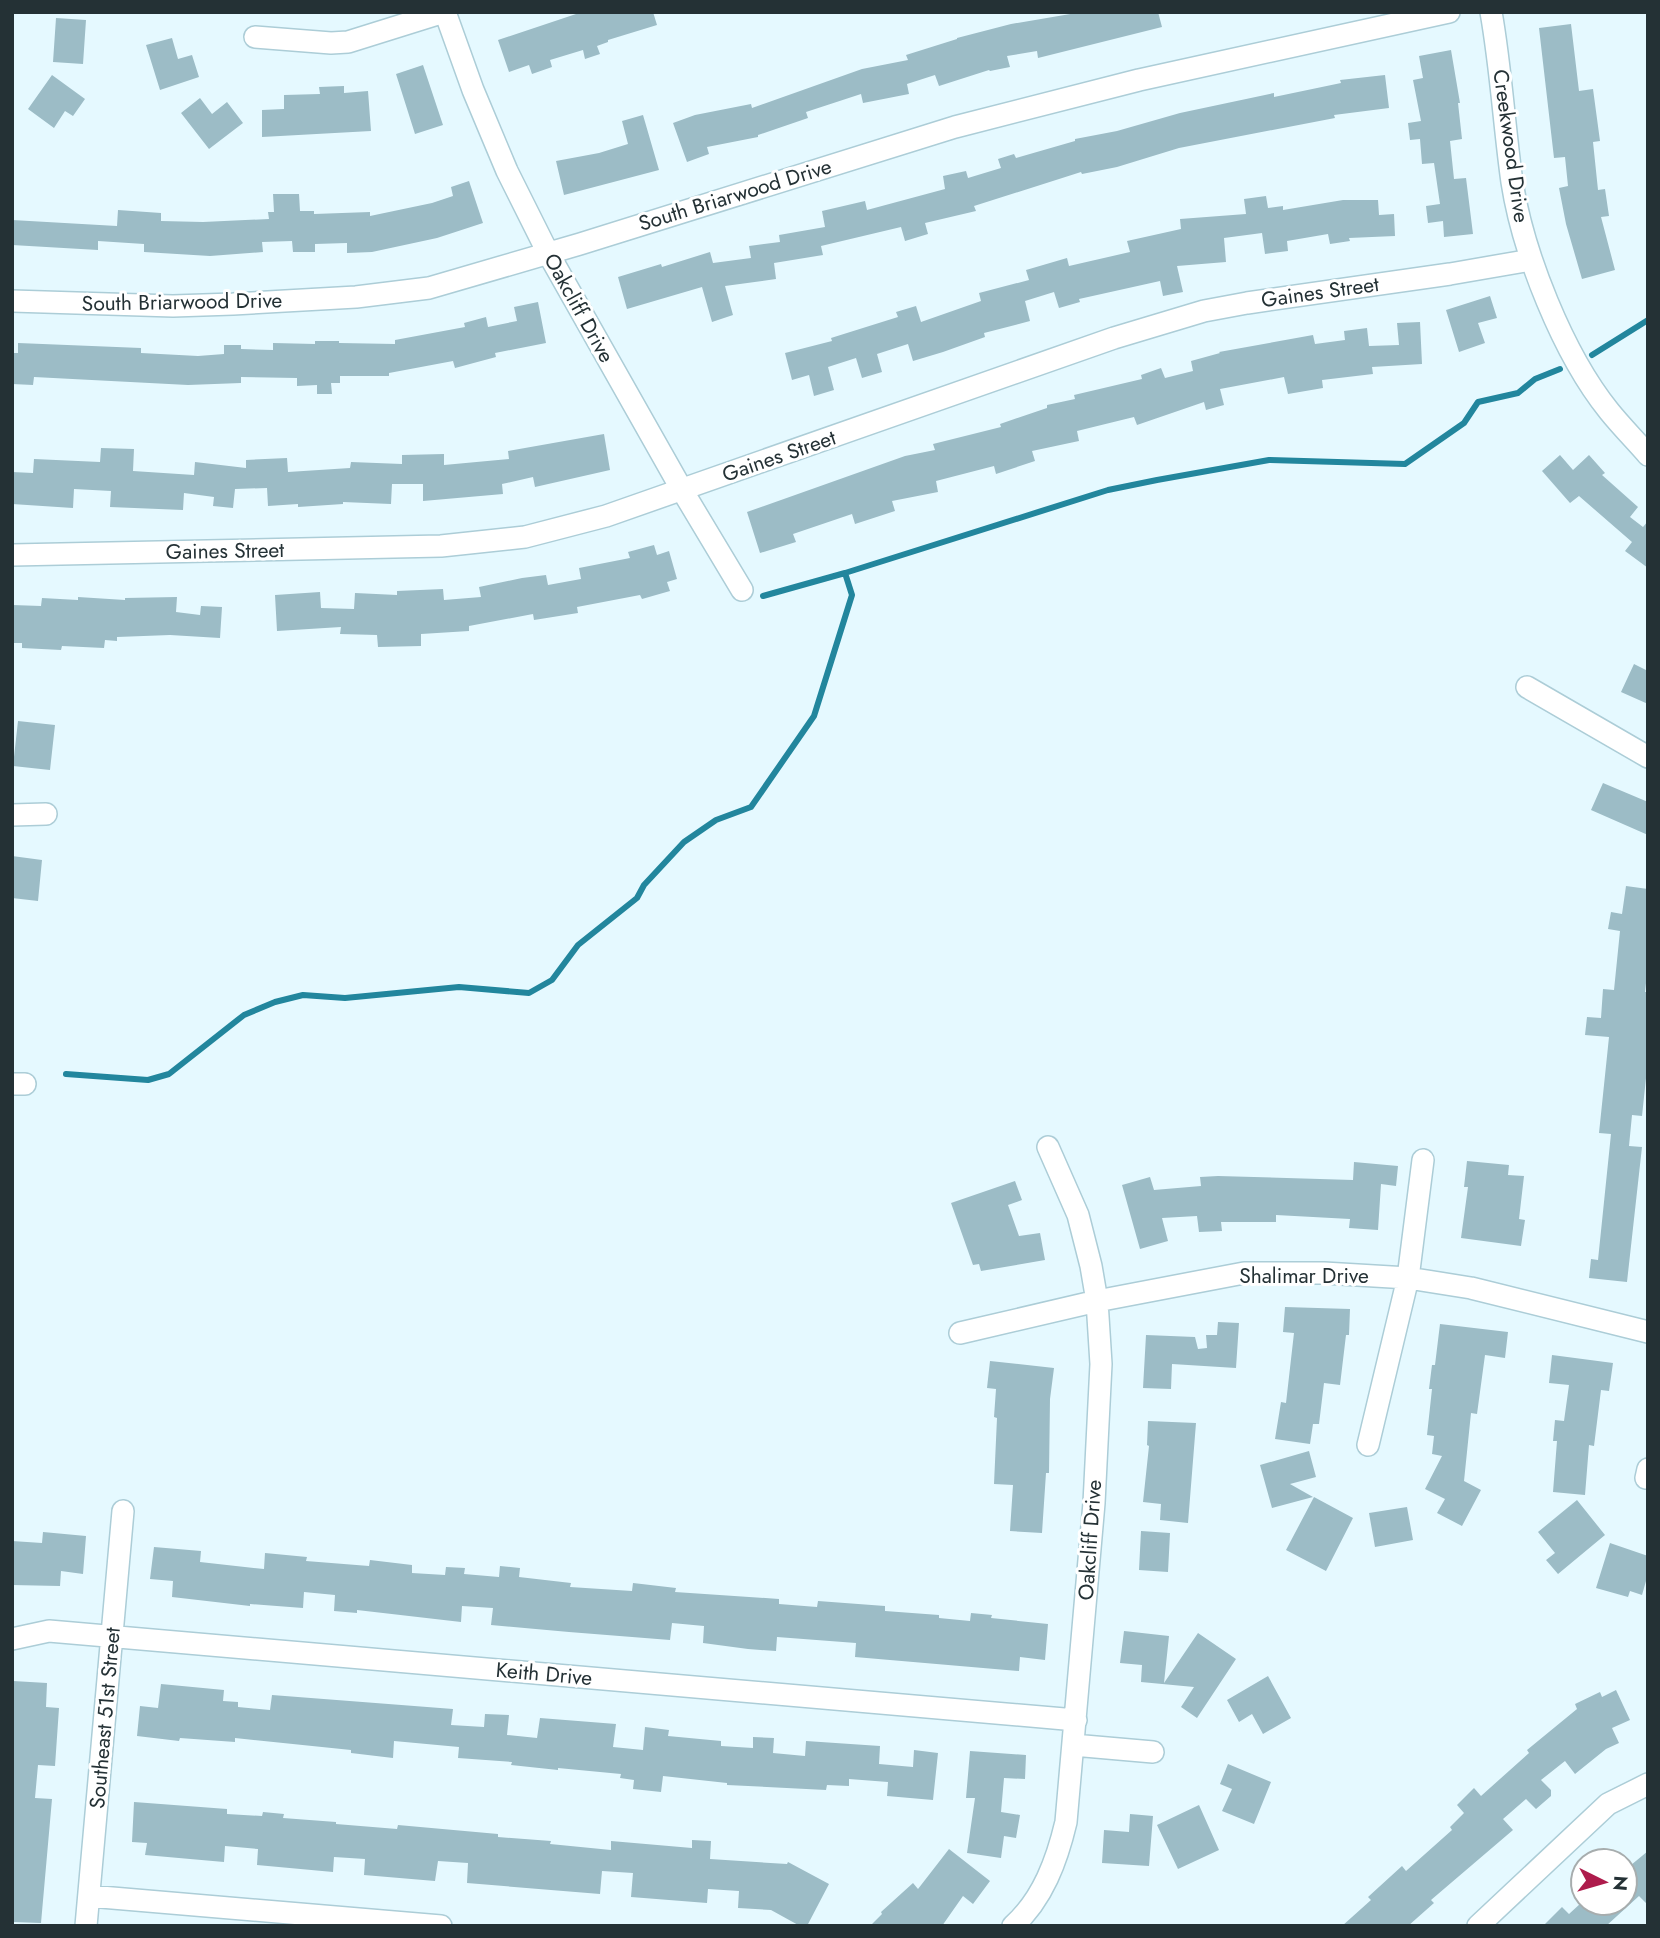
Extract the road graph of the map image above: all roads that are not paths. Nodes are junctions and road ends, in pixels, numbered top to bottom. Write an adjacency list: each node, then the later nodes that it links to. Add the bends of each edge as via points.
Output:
1 (445, 12): 4 (street, via 348,42); 5 (street, Oakcliff Drive, via 507,171)
2 (1449, 12): 5 (street, South Briarwood Drive, via 1064,98)
3 (1491, 12): 6 (street, Creekwood Drive, via 1512,183)
4 (254, 37)
5 (548, 253): 7 (street, South Briarwood Drive, via 429,288 356,297 173,306); 9 (street, Oakcliff Drive)
6 (1531, 260): 8 (street, Creekwood Drive, via 1589,382); 9 (street, Gaines Street, via 1204,311 1114,338)
7 (12, 301)
8 (1648, 455)
9 (682, 490): 10 (street, Gaines Street, via 564,528 481,543); 11 (street, Oakcliff Drive)
10 (12, 555)
11 (742, 590)
12 (1527, 687): 13 (street)
13 (1648, 757)
14 (46, 814): 15 (street)
15 (12, 815)
16 (1048, 1147): 19 (street, Oakcliff Drive, via 1078,1215)
17 (1423, 1160): 18 (street)
18 (1408, 1278): 19 (street, Shalimar Drive, via 1244,1273); 20 (street, Shalimar Drive, via 1471,1288); 22 (street)
19 (1097, 1301): 21 (street, Shalimar Drive); 26 (street, Oakcliff Drive, via 1100,1391)
20 (1648, 1332)
21 (960, 1333)
22 (1368, 1445)
23 (123, 1511): 24 (street, Southeast 51st Street)
24 (112, 1637): 25 (street, Keith Drive, via 49,1631); 26 (street, Keith Drive); 30 (street, Southeast 51st Street)
25 (12, 1639)
26 (1076, 1720): 27 (street, Oakcliff Drive)
27 (1073, 1745): 28 (street); 33 (street, Oakcliff Drive, via 1059,1852 1044,1887)
28 (1153, 1752)
29 (1648, 1784): 34 (street, via 1608,1804)
30 (89, 1896): 31 (street, Southeast 51st Street); 32 (street)
31 (86, 1926)
32 (441, 1926)
33 (1013, 1926)
34 (1478, 1926)

